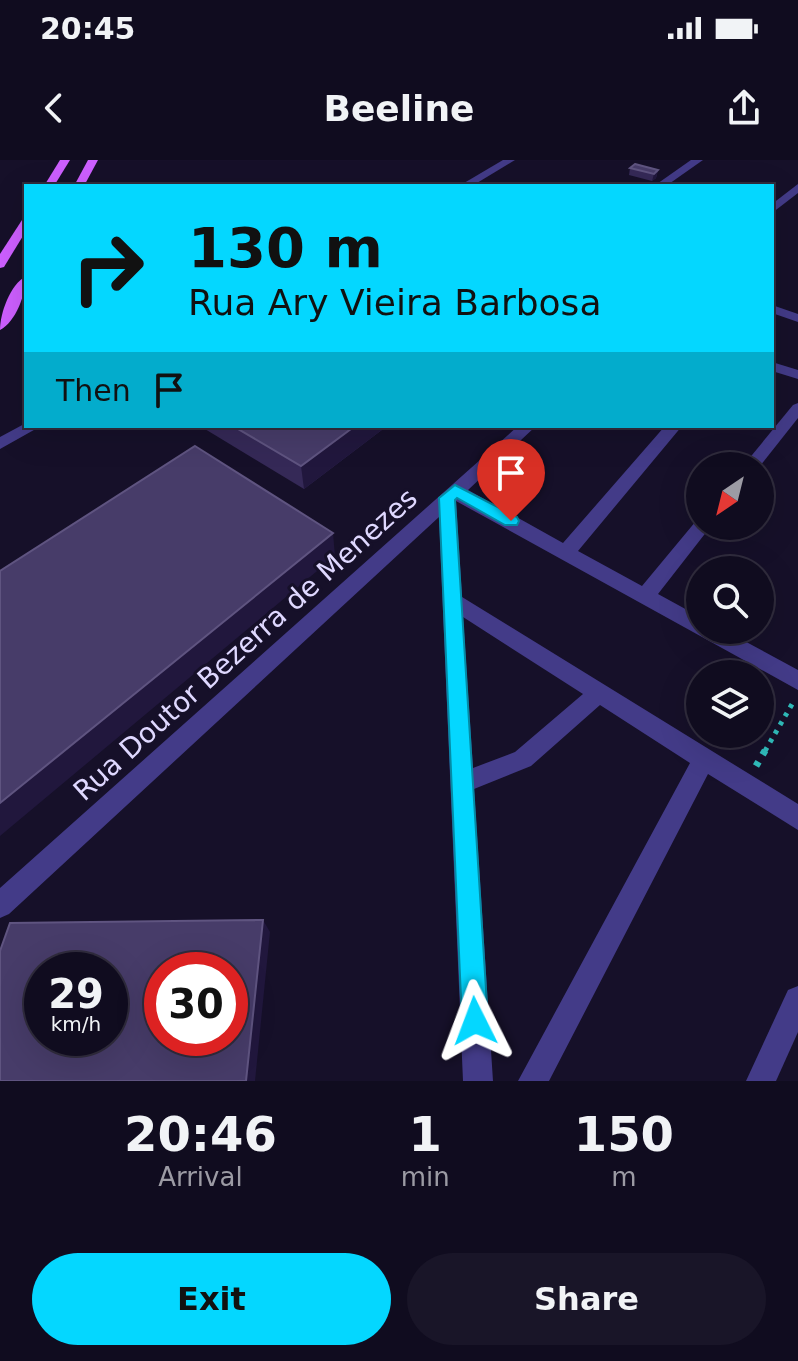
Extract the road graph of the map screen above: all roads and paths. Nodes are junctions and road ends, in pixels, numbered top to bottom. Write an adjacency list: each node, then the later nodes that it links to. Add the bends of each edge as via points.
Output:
1 (65, 160): 5 (main road)
2 (93, 160): 6 (main road)
3 (510, 160): 7 (street)
4 (698, 160): 8 (street)
5 (50, 184)
6 (80, 184)
7 (468, 184)
8 (662, 184)
9 (798, 187): 10 (street)
10 (774, 208)
11 (24, 225): 12 (main road)
12 (0, 264)
13 (24, 284): 16 (main road)
14 (774, 309): 15 (street)
15 (796, 313)
16 (0, 326)
17 (774, 367): 18 (street)
18 (798, 375)
19 (798, 408): 24 (street)
20 (29, 428): 23 (street)
21 (526, 428): 25 (street, Rua Doutor Bezerra de Menezes)
22 (672, 428): 27 (street)
23 (0, 444)
24 (762, 452)
25 (451, 495): 27 (street); 29 (street); 38 (street, Rua Doutor Bezerra de Menezes)
26 (691, 540): 28 (street)
27 (567, 551): 28 (street)
28 (645, 596): 30 (street)
29 (453, 601): 33 (street); 35 (street)
30 (686, 619)
31 (732, 644): 32 (street)
32 (796, 678): 36 (path)
33 (600, 692): 34 (street); 35 (street, via 523,759)
34 (704, 759): 36 (street); 41 (street)
35 (462, 783): 40 (street)
36 (745, 784): 37 (street)
37 (798, 818)
38 (0, 905)
39 (798, 1000): 42 (street)
40 (478, 1081)
41 (533, 1081)
42 (761, 1081)

